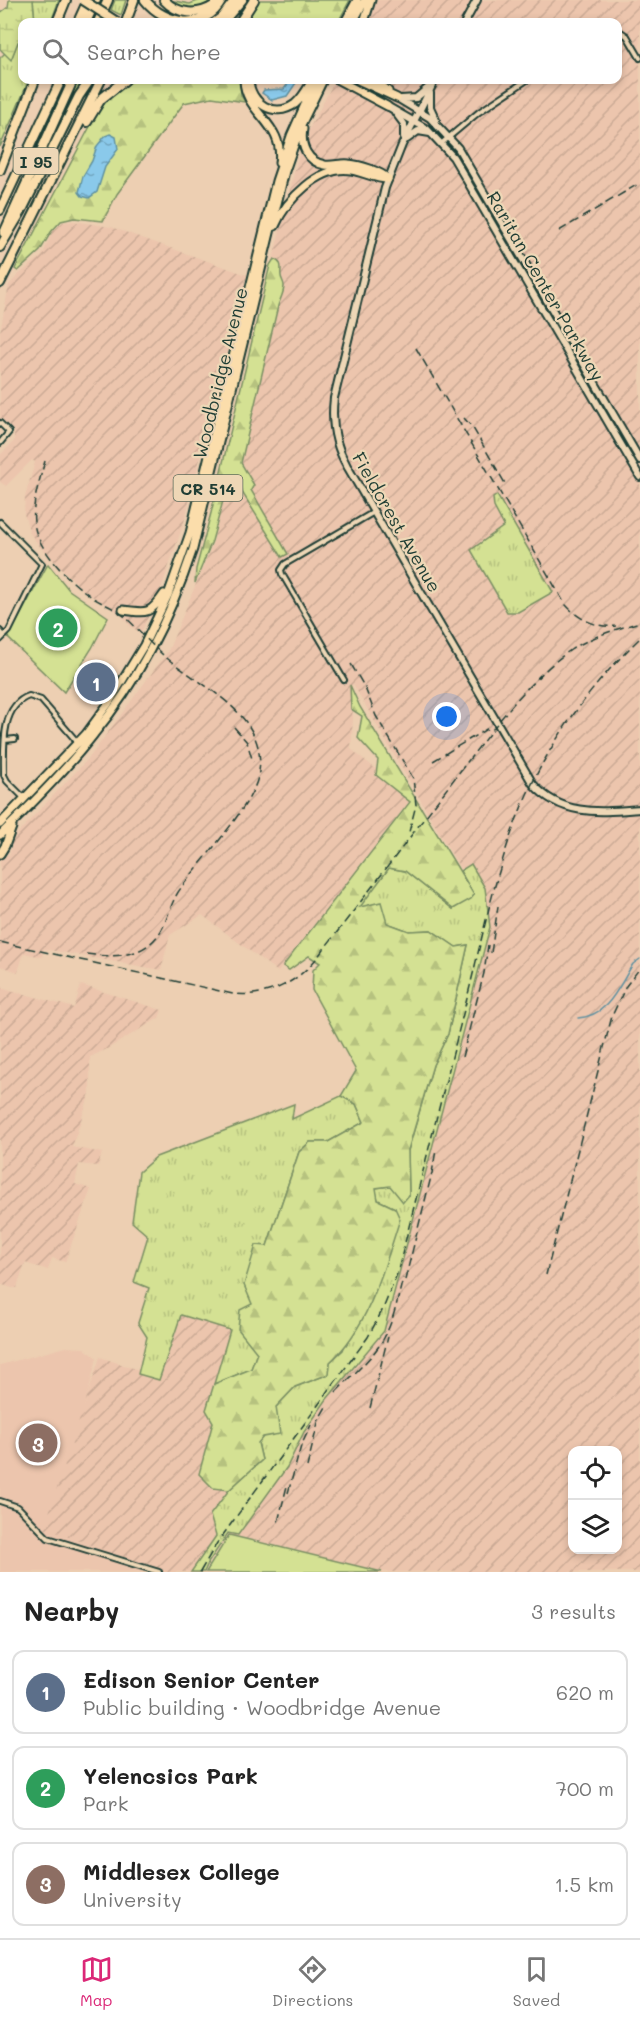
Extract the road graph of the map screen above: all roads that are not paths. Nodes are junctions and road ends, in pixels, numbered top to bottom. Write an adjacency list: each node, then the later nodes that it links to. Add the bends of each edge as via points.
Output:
1 (61, 0): 19 (highway)
2 (66, 0): 20 (highway)
3 (76, 0): 24 (highway)
4 (83, 0): 25 (highway, bridge)
5 (88, 0): 21 (highway)
6 (96, 0): 22 (highway)
7 (108, 0): 23 (highway)
8 (134, 0): 26 (highway)
9 (164, 0): 10 (highway, via 175,9 192,13 207,10)
10 (221, 0): 28 (highway)
11 (235, 0): 29 (highway)
12 (244, 0): 30 (highway); 31 (highway)
13 (254, 0): 32 (highway)
14 (357, 0): 33 (main road)
15 (365, 0): 34 (main road)
16 (371, 0): 35 (main road)
17 (477, 0): 36 (main road)
18 (146, 2): 27 (highway, via 160,15)
19 (56, 18)
20 (57, 18)
21 (80, 18)
22 (88, 18)
23 (100, 18)
24 (101, 18)
25 (111, 18)
26 (127, 18)
27 (170, 18)
28 (203, 18)
29 (221, 18)
30 (227, 18)
31 (233, 18)
32 (243, 18)
33 (347, 18)
34 (355, 18)
35 (365, 18)
36 (467, 18)
37 (622, 33): 38 (street)
38 (640, 58)
39 (33, 84): 70 (highway, I 95)
40 (53, 84): 65 (highway)
41 (59, 84): 65 (highway, I 95)
42 (71, 84): 74 (highway, I 95)
43 (88, 84): 74 (highway)
44 (99, 84): 67 (highway, I 95)
45 (120, 84): 67 (highway, via 101,99)
46 (245, 84): 72 (main road, via 248,98 272,128 279,146)
47 (250, 84): 48 (main road, via 255,99 276,110 295,103)
48 (314, 84)
49 (315, 84): 72 (main road, Woodbridge Avenue / CR 514, via 289,142)
50 (315, 84): 71 (main road, via 302,131 308,155 321,164 354,165)
51 (315, 84): 75 (main road, Woodbridge Avenue / CR 514, via 289,158)
52 (346, 84): 60 (main road)
53 (367, 84): 59 (main road)
54 (380, 84): 59 (main road)
55 (431, 84): 59 (main road, via 418,97)
56 (432, 84): 61 (main road, Fieldcrest Avenue)
57 (434, 84): 63 (main road, via 430,106)
58 (521, 84): 66 (street)
59 (397, 98): 61 (main road, Raritan Center Parkway)
60 (387, 105): 62 (main road, Raritan Center Parkway); 69 (main road, via 404,124)
61 (419, 110): 62 (main road, Fieldcrest Avenue); 63 (main road, Raritan Center Parkway)
62 (414, 120): 64 (main road, Raritan Center Parkway); 69 (main road, Fieldcrest Avenue)
63 (443, 131): 66 (main road, Raritan Center Parkway)
64 (433, 134): 68 (main road, Raritan Center Parkway); 69 (main road, via 416,132)
65 (34, 137): 73 (highway, I 95)
66 (449, 137): 68 (street); 79 (main road, Raritan Center Parkway)
67 (73, 139): 76 (highway, I 95)
68 (442, 143): 80 (main road, Raritan Center Parkway)
69 (402, 145): 71 (main road, Fieldcrest Avenue)
70 (0, 170)
71 (388, 179): 75 (main road, via 345,169 312,182 283,210); 81 (main road, Fieldcrest Avenue, via 333,408 339,451)
72 (271, 201): 83 (main road, Woodbridge Avenue / CR 514, via 190,532)
73 (0, 210)
74 (0, 245)
75 (265, 254): 91 (main road, Woodbridge Avenue / CR 514, via 183,580 126,691)
76 (0, 283)
77 (0, 423): 78 (street, via 9,432)
78 (0, 443)
79 (640, 459)
80 (640, 477)
81 (374, 512): 88 (street, via 281,570); 93 (main road, Fieldcrest Avenue, via 535,786 552,801 575,810)
82 (0, 522): 86 (street, via 42,564)
83 (170, 588): 84 (main road, via 147,612); 91 (main road, Woodbridge Avenue / CR 514, via 144,645)
84 (123, 610)
85 (0, 632): 86 (street)
86 (4, 636): 87 (street)
87 (0, 640)
88 (344, 680)
89 (5, 740): 90 (street); 91 (street, via 10,713 29,696 41,700); 92 (street, via 4,775)
90 (15, 740)
91 (80, 745): 92 (main road, Woodbridge Avenue / CR 514); 96 (main road, Woodbridge Avenue / CR 514, via 66,768)
92 (24, 798): 94 (main road, Woodbridge Avenue / CR 514)
93 (640, 809)
94 (12, 810): 95 (main road); 97 (main road, Woodbridge Avenue / CR 514)
95 (0, 816)
96 (16, 819): 98 (main road, Woodbridge Avenue / CR 514); 99 (main road)
97 (0, 824)
98 (0, 836): 99 (main road)
99 (5, 846): 100 (main road)
100 (0, 854)
101 (0, 1501): 102 (street, via 18,1507 48,1539)
102 (159, 1572)

